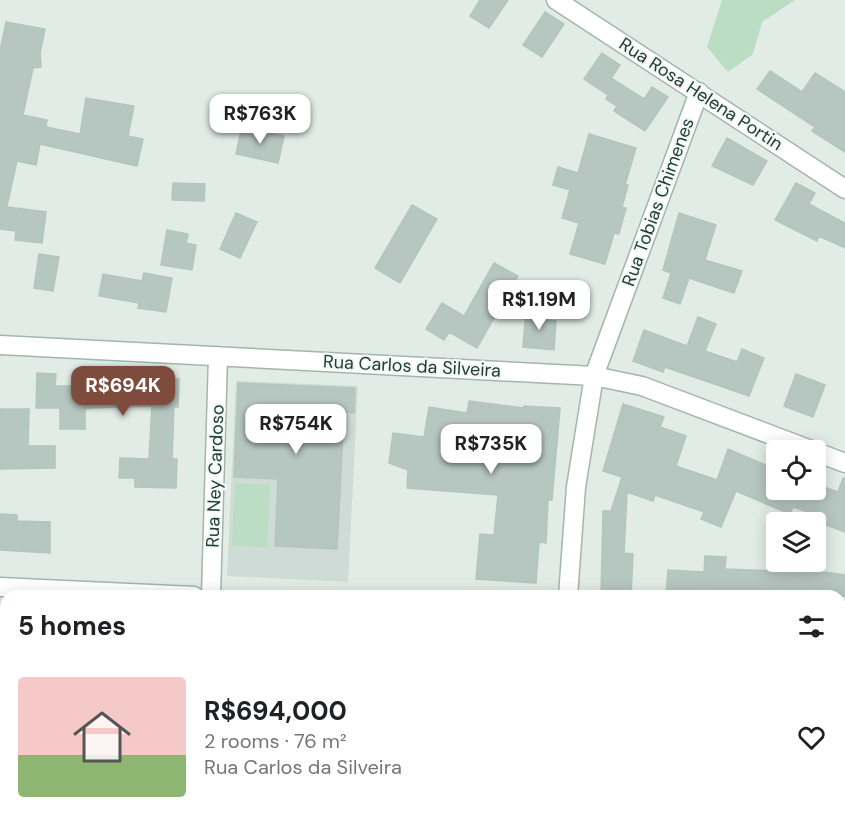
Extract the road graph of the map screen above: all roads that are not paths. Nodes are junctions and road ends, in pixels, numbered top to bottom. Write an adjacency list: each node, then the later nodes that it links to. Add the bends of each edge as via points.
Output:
1 (556, 0): 2 (street, Rua Rosa Helena Portin)
2 (699, 92): 3 (street, Rua Rosa Helena Portin); 6 (street, Rua Tobias Chimenes)
3 (845, 189)
4 (0, 345): 5 (street, Rua Carlos da Silveira)
5 (218, 356): 6 (street, Rua Carlos da Silveira); 12 (street, Rua Ney Cardoso)
6 (594, 376): 7 (street, Rua Carlos da Silveira, via 642,386); 13 (street, Rua Tobias Chimenes, via 576,487)
7 (785, 440)
8 (826, 456): 9 (street)
9 (845, 463)
10 (0, 587): 11 (street)
11 (65, 590)
12 (211, 590)
13 (568, 590)

